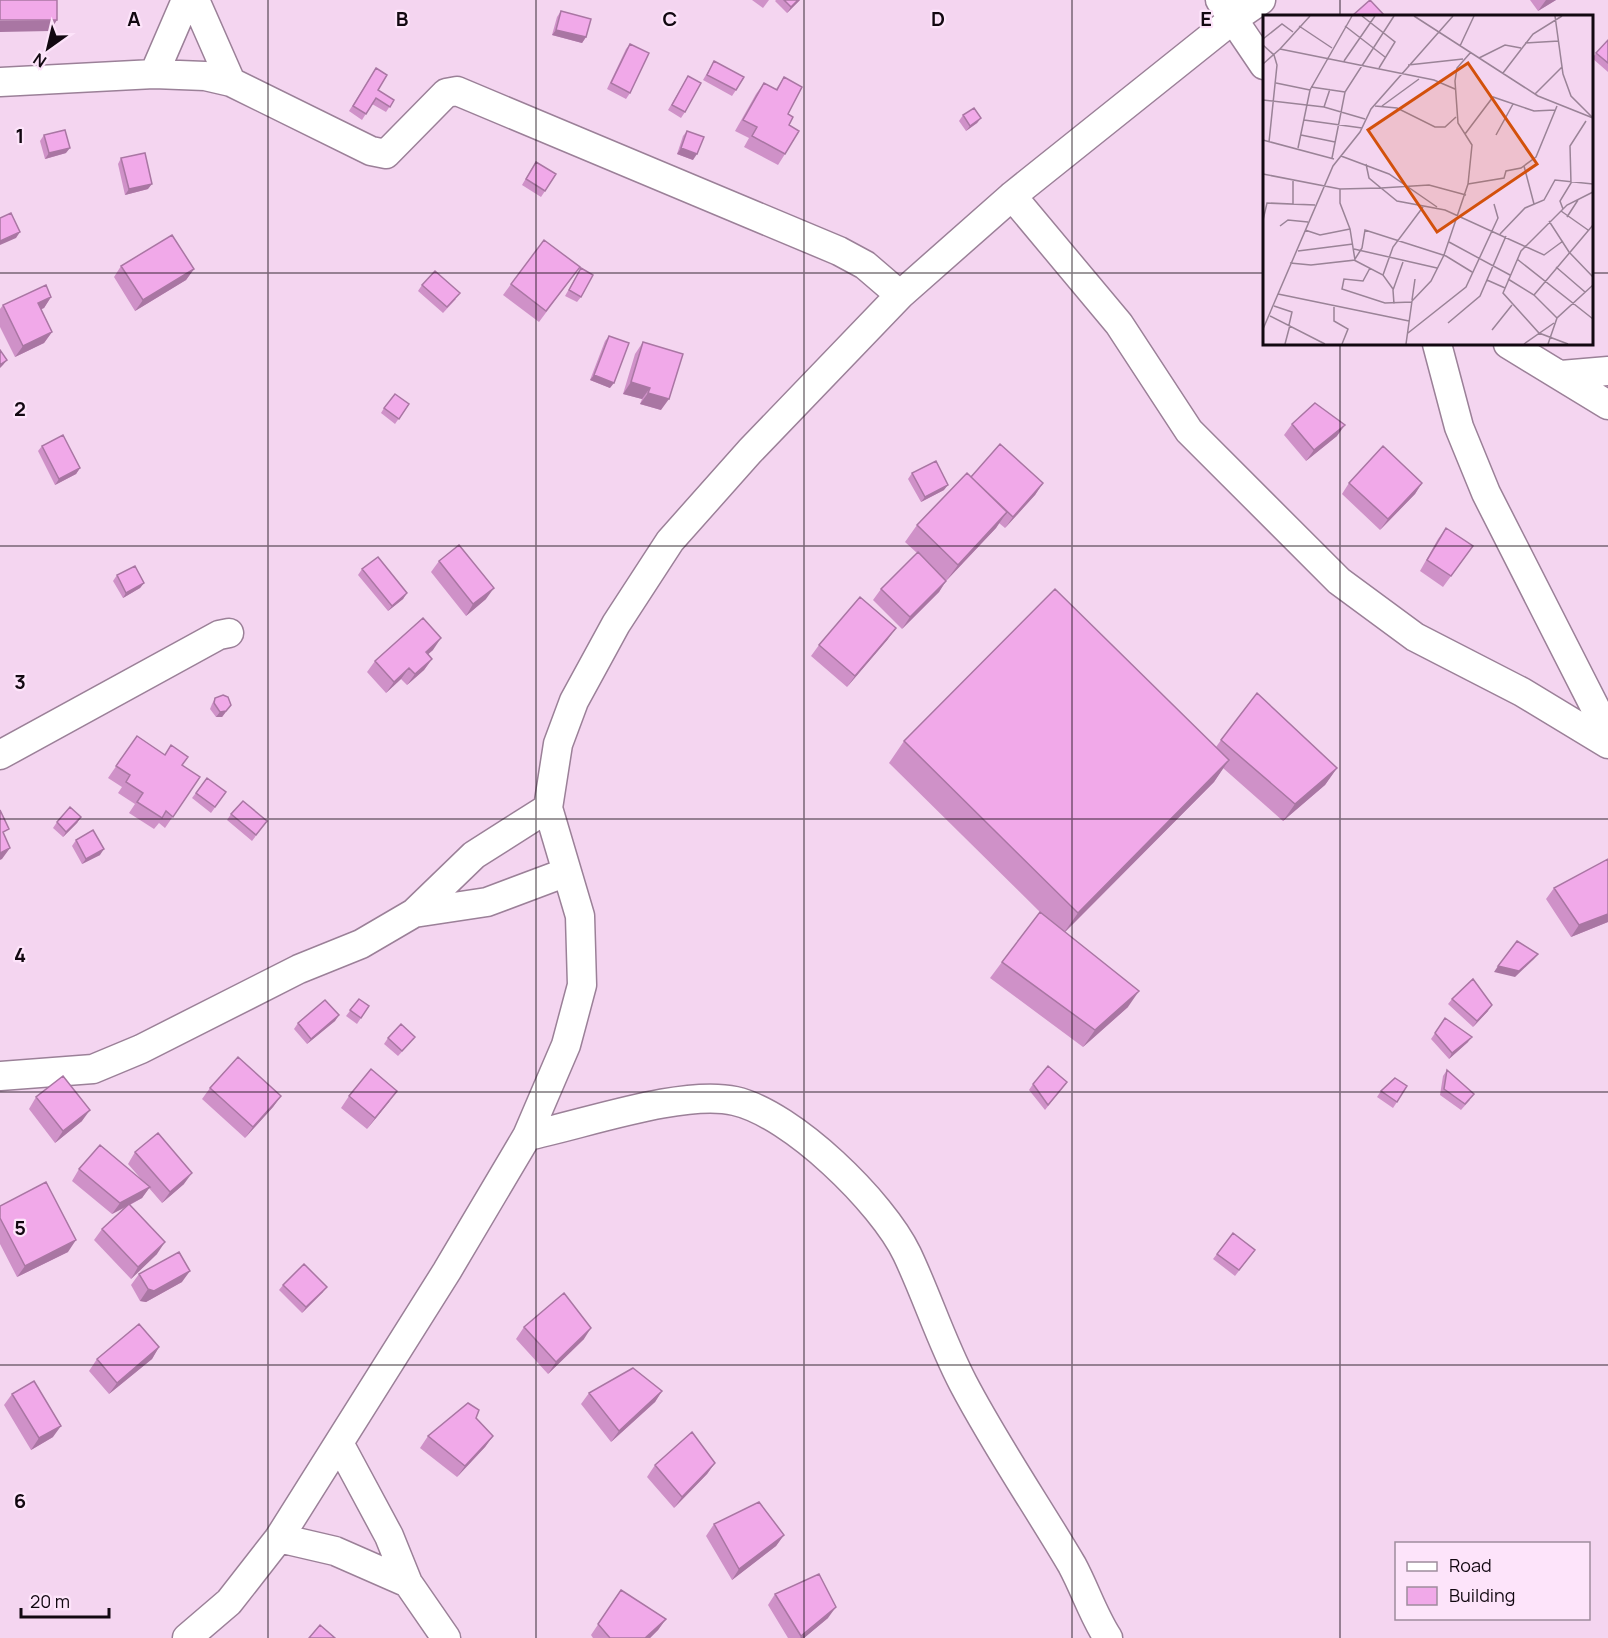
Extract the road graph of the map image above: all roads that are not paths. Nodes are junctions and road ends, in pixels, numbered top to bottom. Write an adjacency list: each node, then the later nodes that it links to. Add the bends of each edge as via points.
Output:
1 (186, 0): 6 (street)
2 (195, 0): 8 (street)
3 (1261, 0): 4 (street)
4 (1226, 10): 5 (street); 9 (street)
5 (1263, 64)
6 (154, 74): 7 (street); 8 (street, via 182,73)
7 (0, 82)
8 (231, 82): 10 (street, via 371,152 386,154 446,93 457,91 839,251 865,265)
9 (1011, 196): 10 (street); 18 (street, via 1119,324 1189,431 1339,581 1415,637 1522,692)
10 (900, 296): 20 (street, via 750,451 670,541 616,624 574,701 558,744)
11 (1437, 345): 17 (street, via 1459,427 1486,493)
12 (1510, 345): 14 (street)
13 (1608, 371): 14 (street)
14 (1560, 375): 15 (street)
15 (1608, 405)
16 (229, 633): 19 (street)
17 (1608, 733)
18 (1608, 744)
19 (0, 755)
20 (548, 808): 21 (street); 22 (street, via 474,855)
21 (567, 872): 22 (street, via 487,903); 24 (street, via 580,916 582,985 566,1045)
22 (414, 913): 23 (street, via 360,944 299,969 93,1069)
23 (0, 1076)
24 (527, 1136): 25 (street); 30 (street, via 691,1100 735,1101 765,1112 843,1173 873,1204 907,1253 962,1381 1081,1580)
25 (339, 1443): 26 (street); 27 (street, via 389,1536)
26 (279, 1538): 27 (street, via 335,1551); 28 (street, via 229,1602)
27 (408, 1583): 29 (street)
28 (187, 1638)
29 (446, 1638)
30 (1108, 1638)

